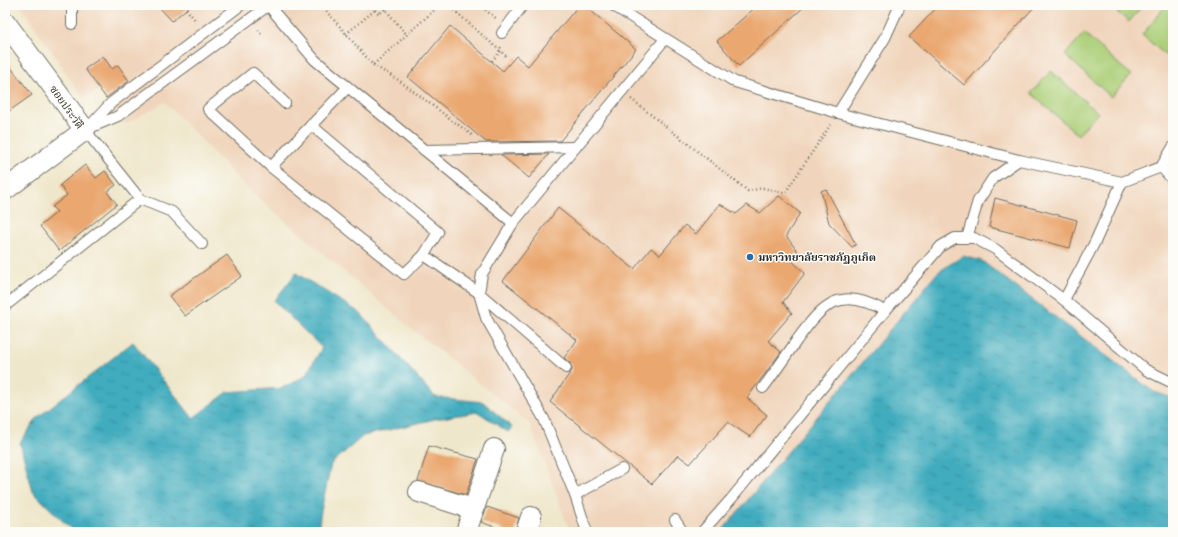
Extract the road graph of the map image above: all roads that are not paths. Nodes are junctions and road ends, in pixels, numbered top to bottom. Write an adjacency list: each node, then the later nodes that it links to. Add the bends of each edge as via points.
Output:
1 (72, 5): 8 (lane)
2 (241, 5): 15 (lane, via 111,103)
3 (269, 5): 11 (lane, via 315,60); 15 (lane, via 118,116)
4 (522, 5): 9 (lane)
5 (612, 5): 10 (lane)
6 (900, 5): 13 (lane, via 885,38)
7 (5, 22): 15 (street, ซอยประวัติ)
8 (72, 24)
9 (504, 30)
10 (665, 39): 13 (lane, via 735,82); 16 (lane)
11 (348, 88): 14 (lane); 18 (lane)
12 (284, 103): 20 (lane, via 253,73 208,109)
13 (838, 113): 19 (lane)
14 (311, 125): 20 (lane); 29 (lane, via 438,232)
15 (85, 130): 24 (street, ซอยประวัติ); 25 (lane)
16 (576, 147): 18 (lane); 26 (lane)
17 (1173, 147): 21 (lane)
18 (424, 150): 26 (lane)
19 (1019, 160): 23 (lane); 27 (lane, via 993,178 978,201)
20 (271, 167): 29 (lane, via 404,274)
21 (1161, 167): 22 (lane); 23 (lane)
22 (1173, 180)
23 (1122, 182): 31 (lane, via 1095,242)
24 (5, 190)
25 (140, 199): 28 (lane, via 172,212); 32 (lane)
26 (513, 224): 30 (lane, via 482,274)
27 (967, 238): 31 (lane, via 974,238 995,249); 33 (lane, via 955,238 941,246)
28 (202, 244)
29 (424, 255): 30 (lane)
30 (479, 293): 34 (lane); 40 (lane, via 486,318 544,418)
31 (1064, 300): 35 (lane, via 1146,370)
32 (5, 306)
33 (885, 311): 36 (lane, via 860,300 845,299 829,304 816,315); 46 (lane)
34 (566, 368)
35 (1173, 383)
36 (763, 388)
37 (494, 449): 41 (street)
38 (622, 469): 40 (lane)
39 (420, 492): 41 (street)
40 (575, 495): 44 (lane)
41 (473, 509): 43 (street)
42 (675, 520): 45 (lane)
43 (466, 532)
44 (587, 532)
45 (683, 532)
46 (702, 532)

